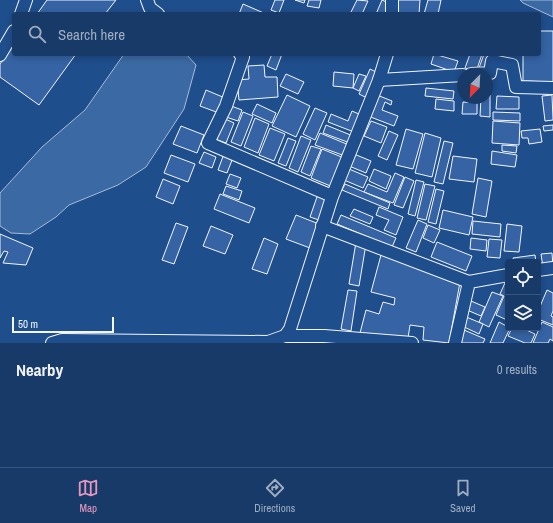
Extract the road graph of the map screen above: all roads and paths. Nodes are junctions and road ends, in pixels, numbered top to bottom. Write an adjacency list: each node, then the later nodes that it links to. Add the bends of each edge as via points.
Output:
1 (26, 0): 4 (street)
2 (147, 0): 5 (street, via 150,8)
3 (392, 0): 6 (street)
4 (22, 12)
5 (155, 12)
6 (392, 12)
7 (12, 34): 8 (street)
8 (0, 55)
9 (242, 56): 15 (street, via 226,106 208,143)
10 (386, 56): 13 (street)
11 (491, 68): 14 (street, via 492,62 512,65 516,87)
12 (457, 74): 13 (street)
13 (379, 80): 15 (street)
14 (553, 88)
15 (332, 196): 16 (street)
16 (322, 226): 20 (street); 21 (street, via 290,328)
17 (553, 268): 18 (street)
18 (541, 270)
19 (505, 276): 20 (street)
20 (469, 282): 24 (street)
21 (285, 336): 22 (street, via 268,342 62,340); 23 (street, via 324,336)
22 (52, 343)
23 (412, 343)
24 (455, 343)

